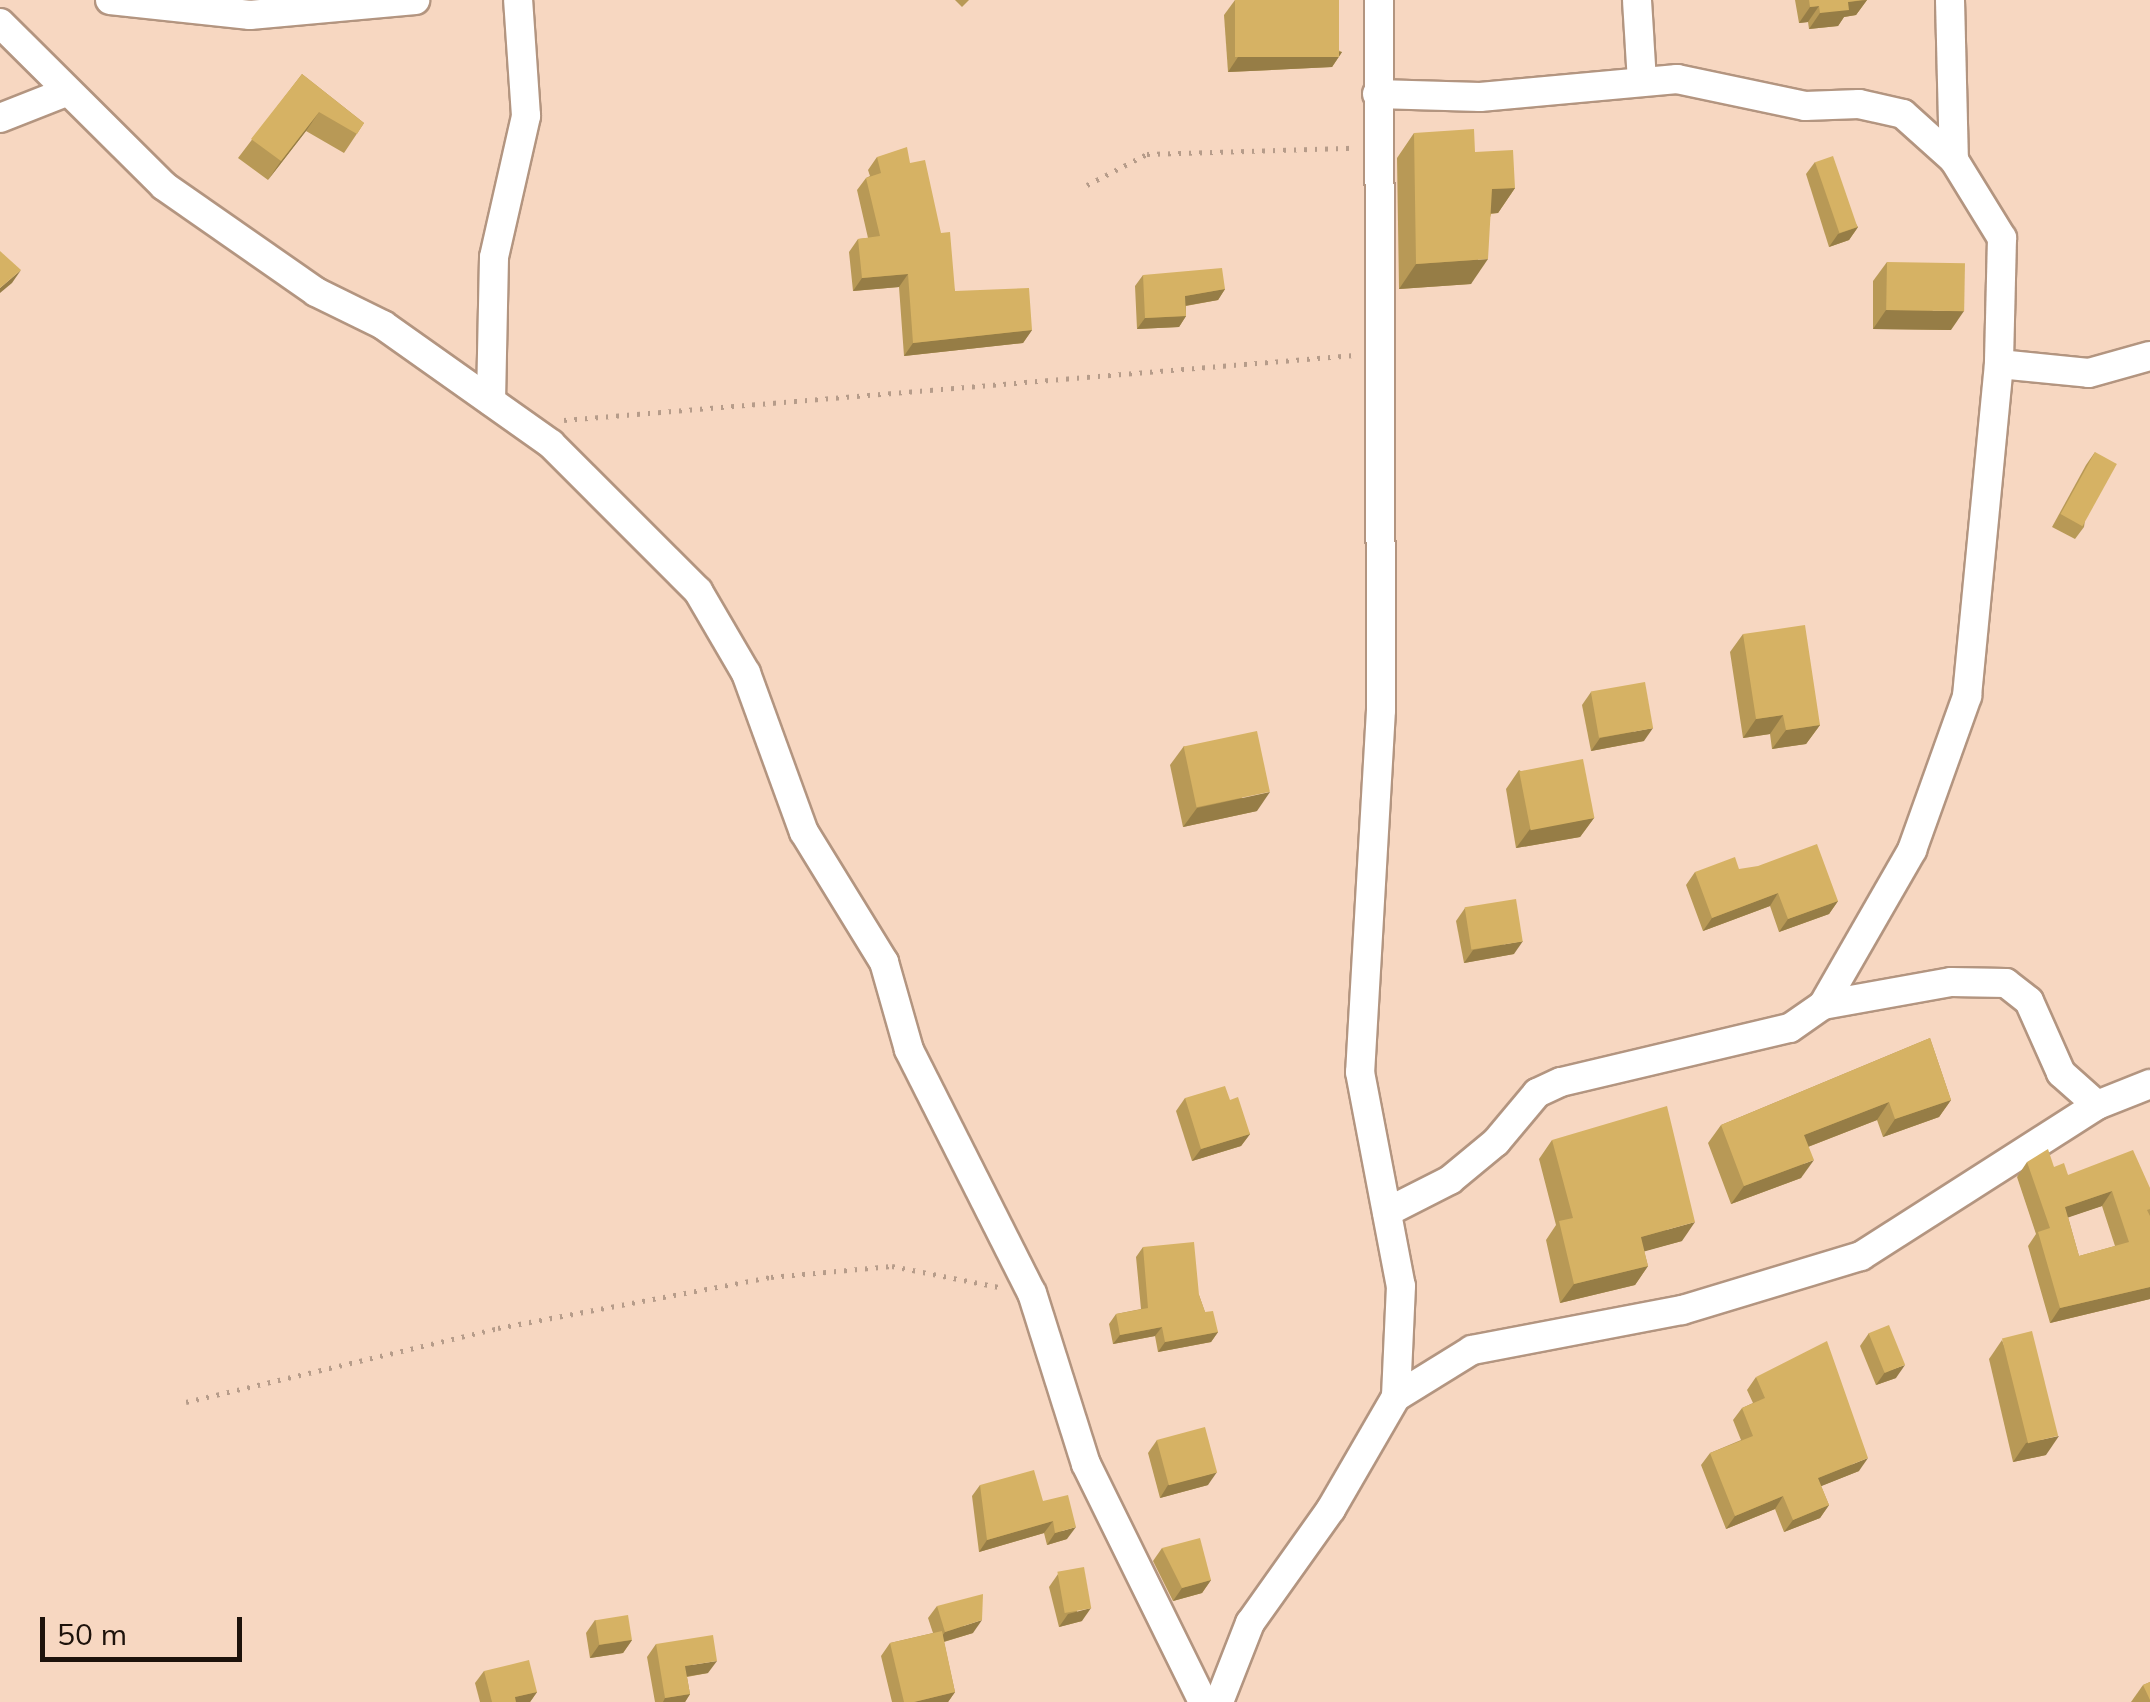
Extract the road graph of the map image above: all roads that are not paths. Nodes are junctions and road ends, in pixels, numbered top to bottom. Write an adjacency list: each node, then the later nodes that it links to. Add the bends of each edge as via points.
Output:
1 (110, 0): 2 (street, via 250,15)
2 (415, 0)
3 (518, 0): 15 (street, via 526,116 494,257)
4 (1379, 0): 10 (street)
5 (1637, 0): 8 (street)
6 (1950, 0): 12 (street)
7 (0, 24): 9 (street)
8 (1642, 81): 10 (street, via 1480,96); 12 (street, via 1704,82 1805,106 1859,104 1903,114)
9 (66, 92): 11 (street); 15 (street, via 164,186)
10 (1377, 94): 19 (street, via 1381,710 1360,1072)
11 (0, 118)
12 (1954, 160): 14 (street, via 2002,238)
13 (2150, 356): 14 (street, via 2089,373)
14 (1998, 364): 16 (street, via 1967,696 1912,850)
15 (490, 402): 21 (street, via 551,444 698,591 728,637 792,806 884,962 909,1050 1032,1294 1086,1464)
16 (1823, 1005): 18 (street, via 1951,982 2006,983 2029,1002 2061,1073); 19 (street, via 1790,1028 1537,1093 1496,1142 1450,1180)
17 (2150, 1084): 18 (street)
18 (2097, 1106): 20 (street, via 1861,1256 1682,1310 1472,1350)
19 (1387, 1212): 20 (street, via 1401,1286)
20 (1396, 1397): 22 (street, via 1331,1509 1250,1623)
21 (1204, 1702)
22 (1219, 1702)

